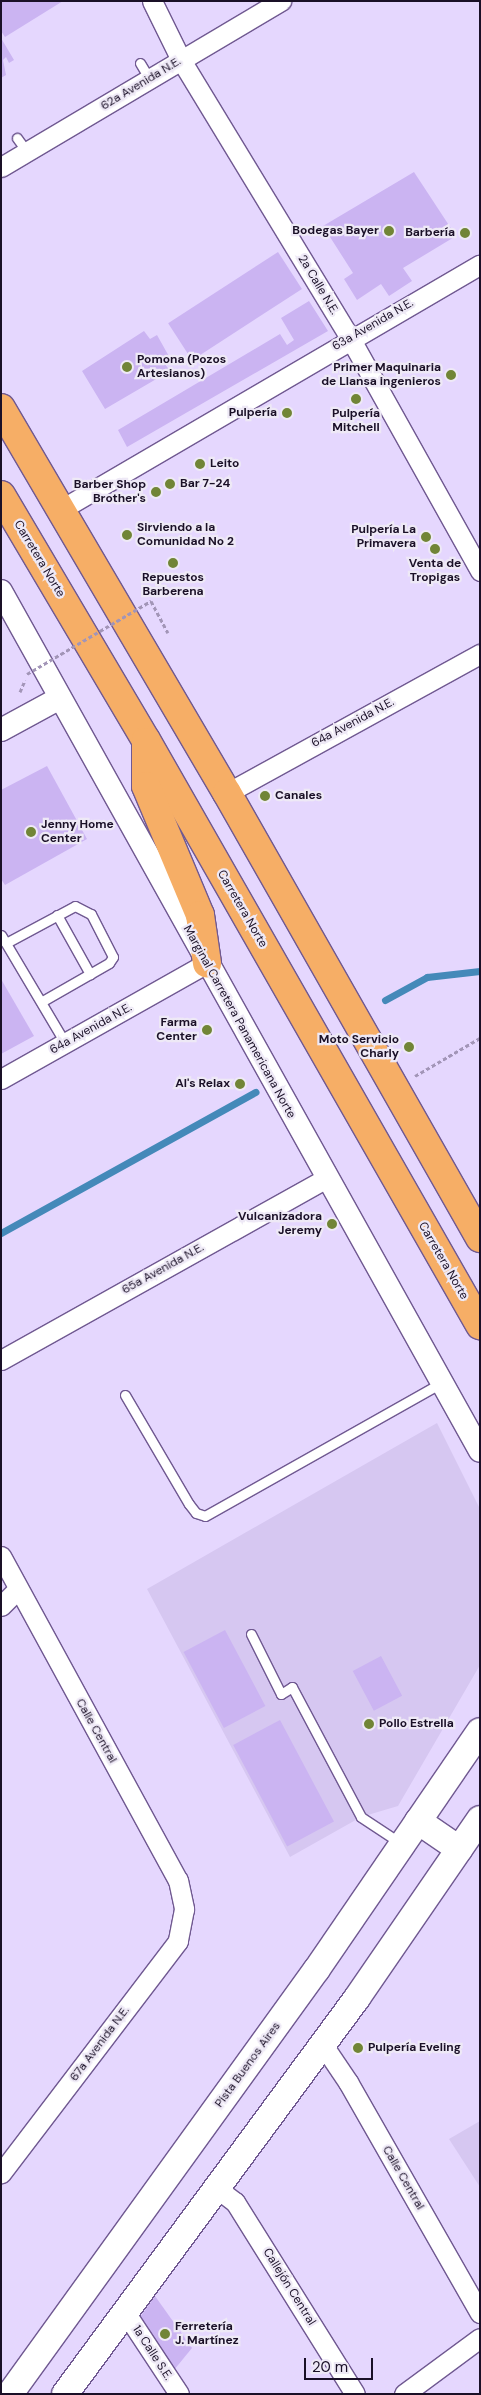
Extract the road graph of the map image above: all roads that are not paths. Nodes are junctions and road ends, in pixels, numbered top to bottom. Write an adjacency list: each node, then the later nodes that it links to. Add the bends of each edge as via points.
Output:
1 (152, 1): 3 (street, 2a Calle N.E.)
2 (281, 1): 3 (street, 62a Avenida N.E.)
3 (181, 60): 4 (street, 62a Avenida N.E., via 144,71 22,145); 6 (street, 2a Calle N.E.)
4 (1, 167)
5 (480, 264): 6 (street, 63a Avenida N.E.)
6 (350, 338): 9 (street, 63a Avenida N.E.); 10 (street, 2a Calle N.E.)
7 (1, 408): 9 (highway)
8 (1, 495): 15 (highway, Carretera Norte)
9 (60, 510): 16 (highway)
10 (480, 571)
11 (1, 591): 13 (street, Marginal Carretera Panamericana Norte)
12 (480, 654): 16 (street, 64a Avenida N.E.)
13 (60, 698): 14 (street); 19 (street, Marginal Carretera Panamericana Norte)
14 (1, 730)
15 (146, 740): 19 (highway, via 146,786 200,915); 26 (highway, Carretera Norte)
16 (227, 793): 25 (highway)
17 (57, 915): 18 (lane); 20 (lane); 20 (lane, via 75,906 84,908 112,950 113,957 109,963)
18 (4, 939): 21 (lane)
19 (207, 963): 22 (street, 64a Avenida N.E.); 24 (street, Marginal Carretera Panamericana Norte)
20 (90, 974): 21 (lane)
21 (41, 1002): 22 (lane)
22 (65, 1043): 23 (street, 64a Avenida N.E.)
23 (1, 1079)
24 (326, 1178): 27 (street, 65a Avenida N.E.); 28 (street, Marginal Carretera Panamericana Norte)
25 (480, 1238)
26 (480, 1325)
27 (1, 1360)
28 (441, 1383): 29 (lane, via 206,1516 196,1514 189,1504); 30 (street, Marginal Carretera Panamericana Norte)
29 (125, 1395)
30 (480, 1451)
31 (1, 1556): 32 (street, Calle Central)
32 (18, 1589): 33 (street); 40 (street, Calle Central, via 178,1880)
33 (1, 1606)
34 (251, 1634): 38 (lane, via 281,1694 292,1687 361,1817)
35 (480, 1731): 37 (main road, Pista Buenos Aires)
36 (480, 1819): 39 (main road)
37 (418, 1821): 38 (main road, Pista Buenos Aires); 39 (main road)
38 (402, 1844): 47 (main road, Pista Buenos Aires, via 317,1969)
39 (459, 1850): 41 (main road)
40 (184, 1909): 42 (street, 67a Avenida N.E., via 178,1941)
41 (323, 2045): 43 (main road); 45 (street, Calle Central)
42 (1, 2173)
43 (215, 2187): 44 (main road); 50 (street, Callejón Central, via 235,2202)
44 (125, 2312): 48 (main road); 49 (street, 1a Calle S.E.)
45 (480, 2313)
46 (480, 2338): 51 (street)
47 (10, 2394)
48 (65, 2394)
49 (179, 2394)
50 (356, 2394)
51 (404, 2394)

